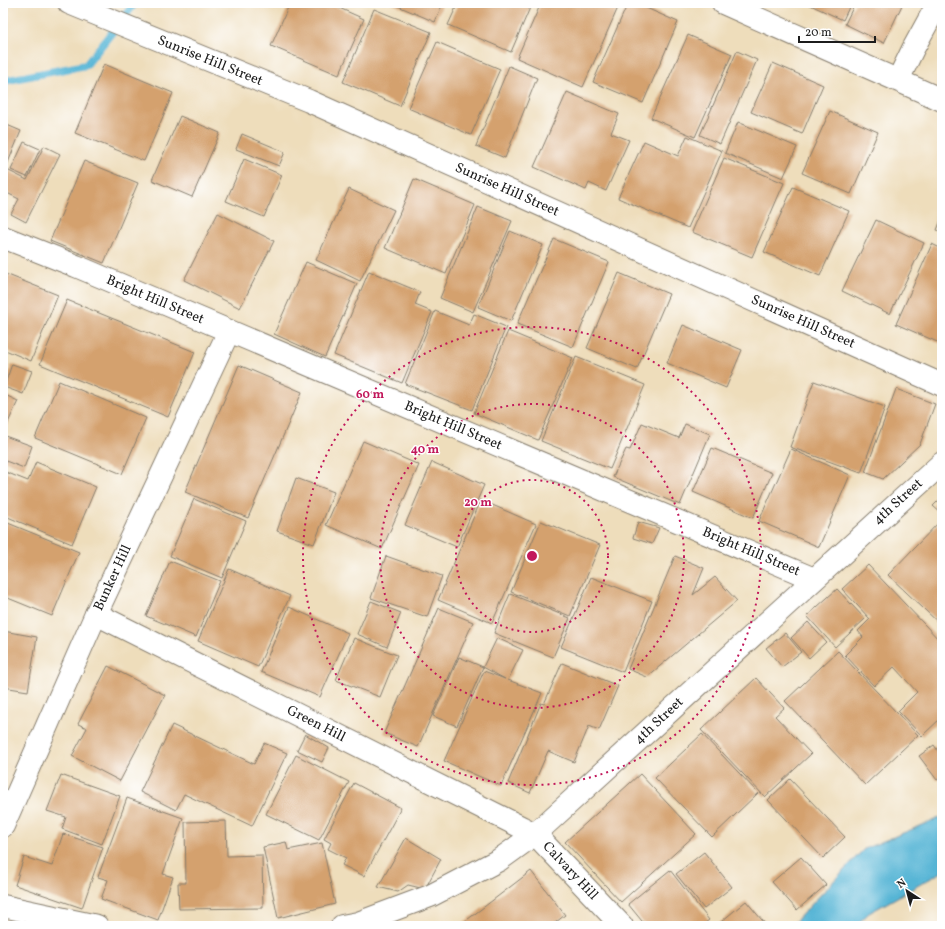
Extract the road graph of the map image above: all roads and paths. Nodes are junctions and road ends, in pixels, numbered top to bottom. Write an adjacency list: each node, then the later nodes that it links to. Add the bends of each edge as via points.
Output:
1 (69, 3): 8 (street, Sunrise Hill Street, via 309,101)
2 (724, 3): 4 (street)
3 (938, 3): 4 (street)
4 (898, 80): 5 (street)
5 (942, 100)
6 (3, 237): 7 (street, Bright Hill Street)
7 (229, 331): 10 (street, Bright Hill Street); 11 (street, Bunker Hill)
8 (942, 385)
9 (942, 462): 10 (street, 4th Street)
10 (814, 578): 13 (street, 4th Street)
11 (96, 614): 12 (street, Bunker Hill); 13 (street, Green Hill)
12 (3, 826)
13 (535, 834): 16 (street, 4th Street, via 499,860 430,896 358,923); 17 (street, Calvary Hill)
14 (3, 906): 15 (street)
15 (97, 926)
16 (342, 926)
17 (622, 926)

